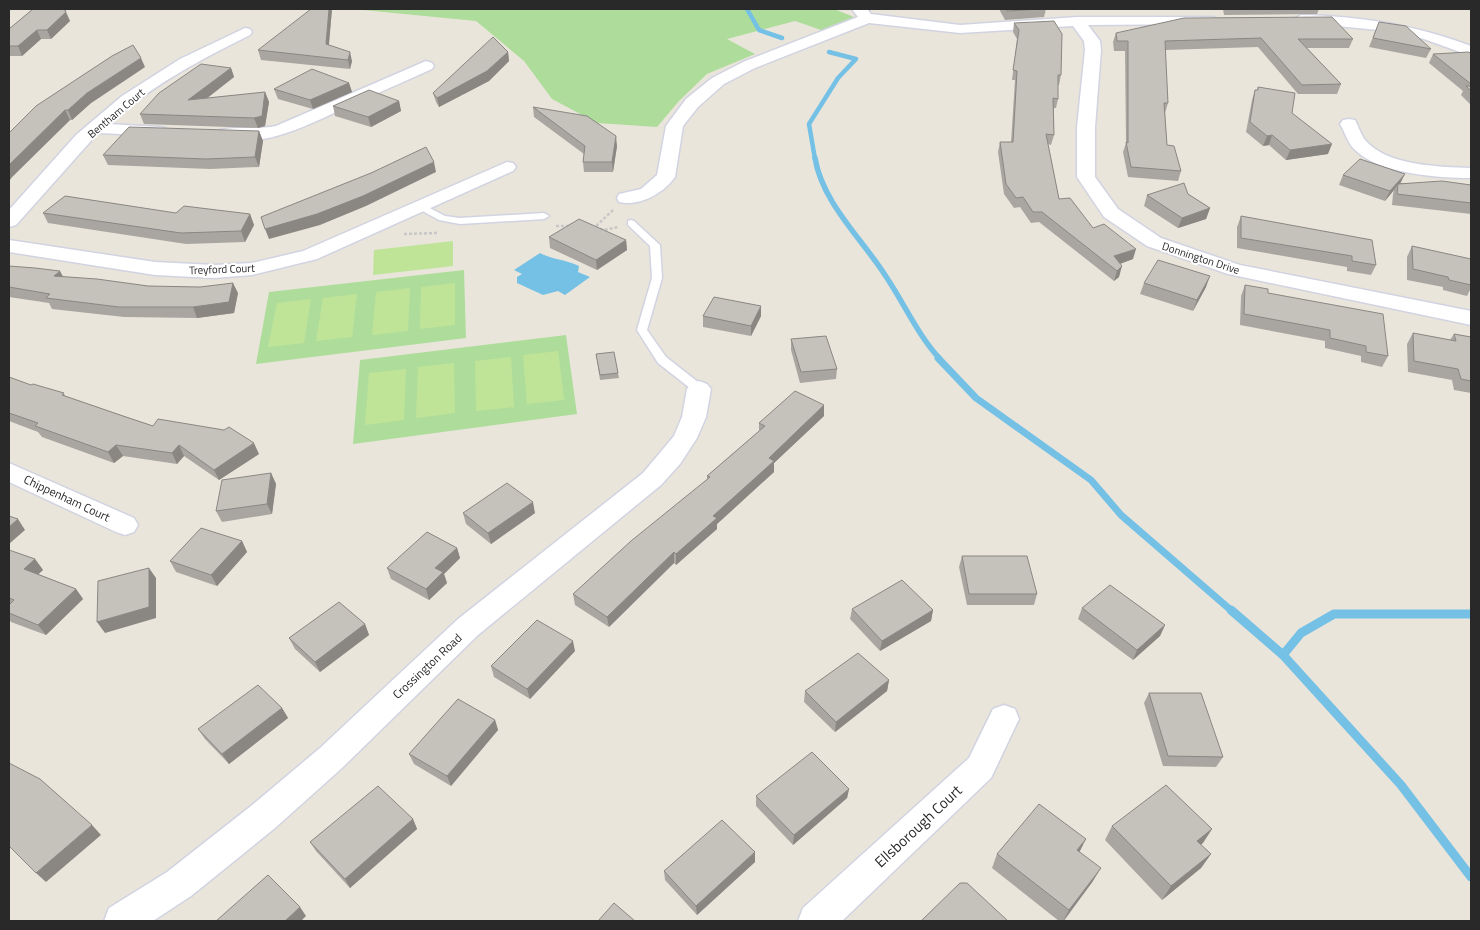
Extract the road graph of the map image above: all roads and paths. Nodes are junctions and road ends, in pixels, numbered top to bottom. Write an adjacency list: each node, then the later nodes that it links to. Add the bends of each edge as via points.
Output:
1 (863, 13): 4 (street, via 960,29); 14 (street, via 718,81 692,102 675,126 666,177 647,193)
2 (1223, 20): 4 (street)
3 (1290, 20): 6 (street, via 1344,20 1416,26)
4 (1077, 21): 26 (street, Donnington Drive, via 1092,41 1094,50 1086,127 1086,177 1111,212 1154,242 1235,270)
5 (244, 32): 9 (street, Bentham Court, via 150,84)
6 (1471, 51)
7 (426, 66): 11 (street, via 281,130 259,135)
8 (1349, 124): 13 (street, via 1360,145 1382,159 1408,168)
9 (94, 128): 10 (street); 17 (street, Bentham Court)
10 (177, 132)
11 (205, 134)
12 (507, 167): 15 (street, Treyford Court)
13 (1471, 173)
14 (626, 198): 22 (path)
15 (420, 206): 16 (lane, via 442,218 460,221); 25 (street, Treyford Court, via 310,255 244,270 167,269)
16 (544, 216)
17 (9, 221)
18 (631, 223): 22 (path, via 604,230); 27 (lane, via 655,245 658,278 642,330 662,360)
19 (573, 226): 21 (path)
20 (588, 226): 22 (path)
21 (550, 227)
22 (595, 227)
23 (446, 233): 24 (path)
24 (399, 234)
25 (9, 246)
26 (1471, 318)
27 (699, 389): 31 (street, Crossington Road, via 697,413 687,435 672,458 652,479 468,627 331,758 263,817 180,884)
28 (9, 472): 29 (street, Chippenham Court)
29 (125, 525)
30 (1004, 719): 32 (street, Ellsborough Court, via 980,768)
31 (122, 921)
32 (816, 921)

